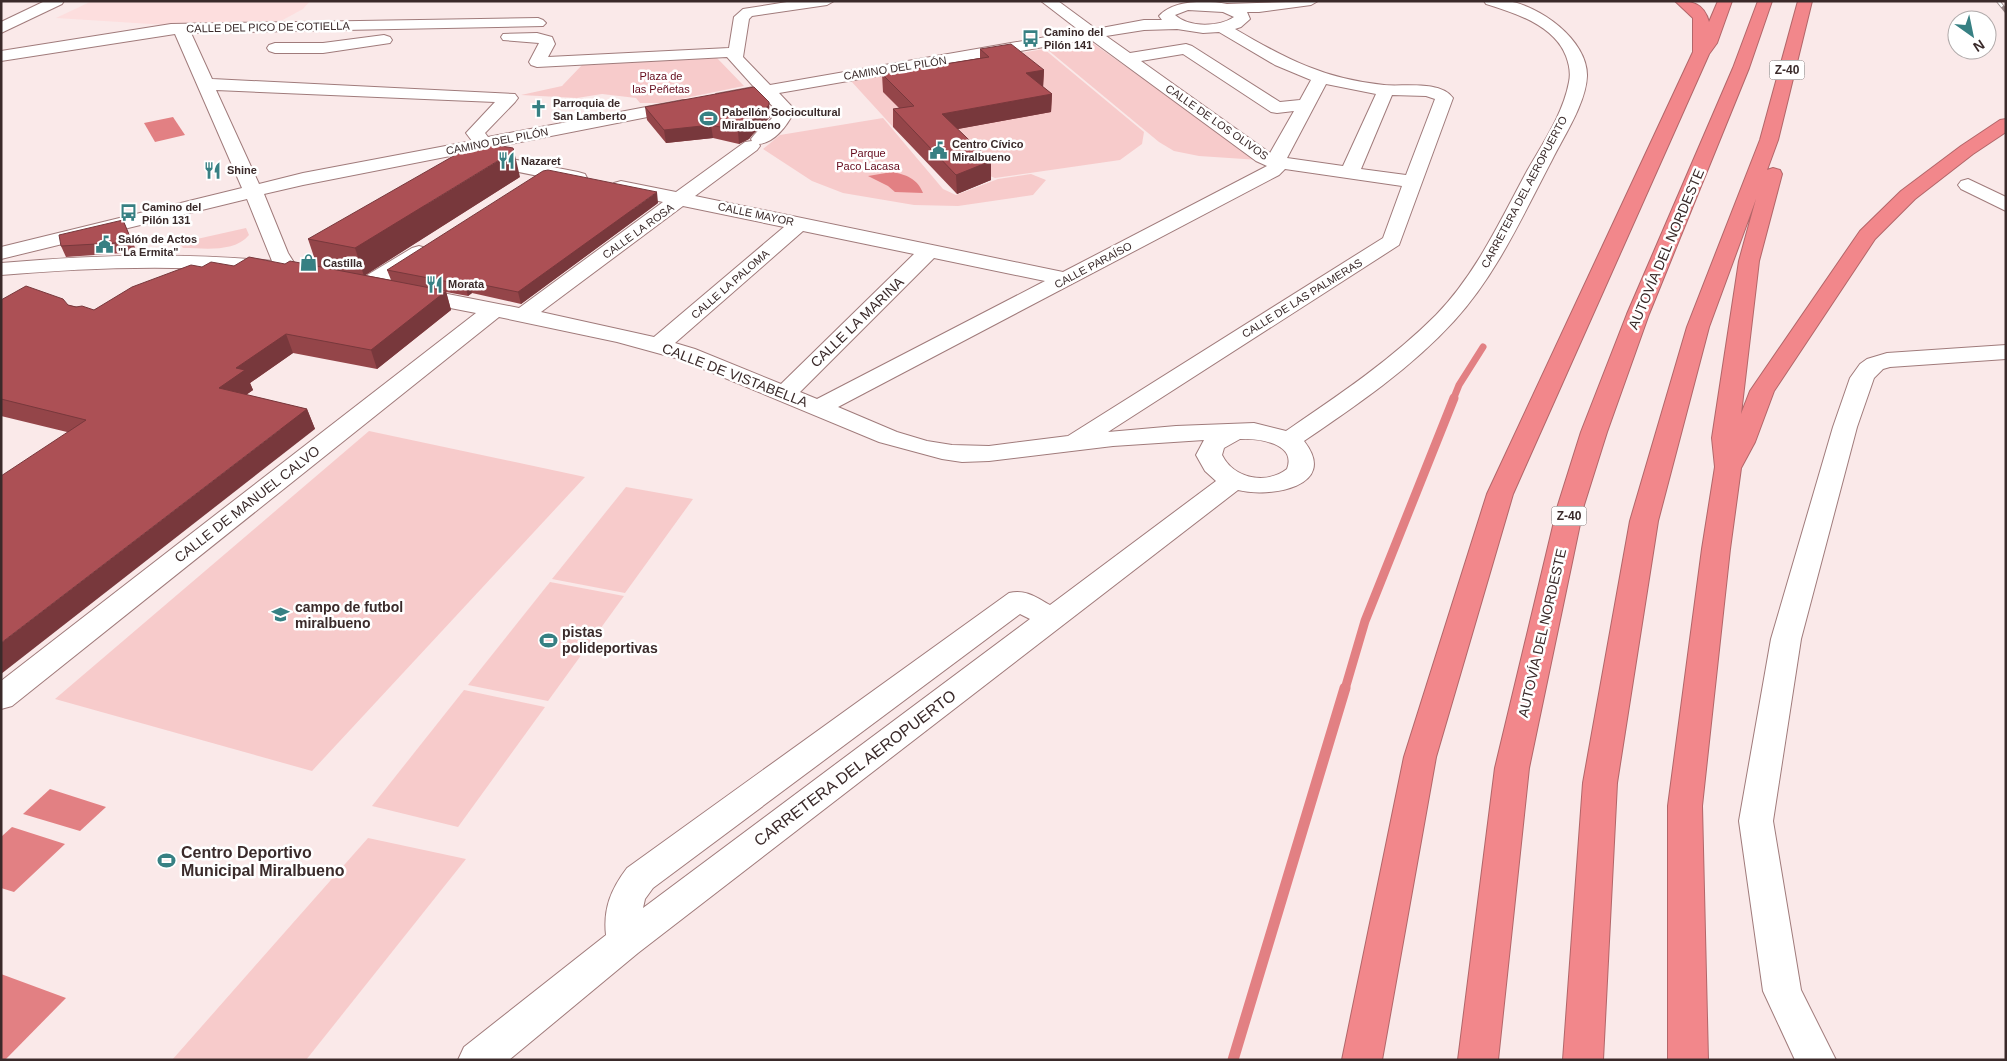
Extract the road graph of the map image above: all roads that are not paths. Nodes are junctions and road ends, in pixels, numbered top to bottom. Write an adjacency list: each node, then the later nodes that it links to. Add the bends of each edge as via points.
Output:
1 (57, 1): 15 (street)
2 (827, 1): 20 (street, via 748,12 742,17)
3 (1048, 1): 18 (street, CALLE DE LOS OLIVOS)
4 (1311, 1): 12 (street)
5 (1491, 1): 11 (street, CARRETERA DEL AEROPUERTO, via 1521,10)
6 (1682, 1): 21 (highway, via 1701,18)
7 (1725, 1): 21 (highway, via 1709,43)
8 (1765, 1): 67 (highway, AUTOVÍA DEL NORDESTE / Z-40, via 1741,68 1638,314 1571,505 1512,768)
9 (1805, 1): 30 (highway, Z-40)
10 (1184, 2): 12 (street, via 1215,3); 13 (street, via 1169,10)
11 (1540, 10): 59 (street, CARRETERA DEL AEROPUERTO, via 1570,48 1579,77 1562,123 1484,268 1463,298 1412,348 1375,380)
12 (1237, 11): 16 (street, via 1242,19)
13 (1173, 20): 16 (street, CAMINO DEL PILÓN, via 1196,28); 18 (street, CAMINO DEL PILÓN)
14 (538, 23): 17 (street, CALLE DEL PICO DE COTIELLA)
15 (1, 28)
16 (1223, 28): 24 (street, via 1267,55)
17 (181, 29): 22 (street, CALLE DEL PICO DE COTIELLA); 25 (street)
18 (1092, 33): 23 (street, CALLE DE LOS OLIVOS); 26 (street, CAMINO DEL PILÓN)
19 (275, 48): 20 (street, via 323,48 430,35 537,38 547,42 537,62)
20 (735, 52): 26 (street, via 735,58)
21 (1701, 53): 66 (highway, via 1500,494 1420,757)
22 (1, 56)
23 (1127, 58): 28 (street, via 1186,49 1277,108); 33 (street, CALLE DE LOS OLIVOS, via 1258,154)
24 (1322, 77): 27 (street); 28 (street, CALLE PARAÍSO)
25 (205, 84): 31 (street, via 509,98 475,133); 39 (street)
26 (765, 90): 31 (street, CAMINO DEL PILÓN); 40 (street, CALLE LA ROSA, via 786,110 779,124)
27 (1386, 90): 35 (street); 36 (street, CALLE DE LAS PALMERAS, via 1434,92 1444,98)
28 (1306, 104): 33 (street, CALLE PARAÍSO)
29 (2006, 124): 62 (highway, via 1908,195 1868,235 1762,391 1742,442)
30 (1769, 140): 62 (highway, via 1779,151 1749,261 1726,438); 68 (highway, Z-40, via 1698,327 1644,521 1600,783)
31 (484, 144): 32 (street, CAMINO DEL PILÓN)
32 (445, 151): 34 (street, CALLE MAYOR); 39 (street, CAMINO DEL PILÓN)
33 (1278, 162): 35 (street, CALLE DE LOS OLIVOS); 49 (street, CALLE PARAÍSO, via 1272,171)
34 (545, 171): 37 (street); 40 (street, CALLE MAYOR)
35 (1350, 172): 36 (street, CALLE DE LOS OLIVOS)
36 (1412, 182): 60 (street, CALLE DE LAS PALMERAS, via 1392,240)
37 (526, 184)
38 (1968, 185): 41 (street)
39 (252, 192): 46 (street, CAMINO DEL PILÓN); 47 (street, via 290,265)
40 (682, 199): 42 (street, CALLE MAYOR); 52 (street, CALLE LA ROSA)
41 (2006, 205)
42 (800, 223): 44 (street, CALLE MAYOR); 53 (street, CALLE LA PALOMA)
43 (434, 242): 51 (street, CALLE DE VISTABELLA, via 358,283)
44 (930, 250): 49 (street, CALLE MAYOR); 55 (street, CALLE LA MARINA)
45 (1, 253): 46 (street, CAMINO DEL PILÓN)
46 (28, 257): 47 (street); 48 (street)
47 (236, 264): 50 (street)
48 (1, 269)
49 (1066, 279): 56 (street, CALLE PARAÍSO)
50 (184, 280)
51 (494, 310): 52 (street, CALLE DE VISTABELLA); 64 (street, CALLE DE MANUEL CALVO)
52 (523, 315): 53 (street, CALLE DE VISTABELLA)
53 (659, 345): 55 (street, CALLE DE VISTABELLA)
54 (2006, 352): 70 (street, via 1887,360 1868,369 1844,427 1786,639 1756,821 1782,991)
55 (785, 394): 56 (street, CALLE DE VISTABELLA)
56 (820, 408): 60 (street, CALLE DE VISTABELLA, via 888,437 944,452 989,453)
57 (1239, 432): 58 (street, CALLE DE VISTABELLA); 59 (street, via 1263,432); 61 (street, via 1219,439 1212,445)
58 (1164, 435): 60 (street, CALLE DE VISTABELLA); 61 (street, CALLE DE VISTABELLA, via 1187,442)
59 (1288, 441): 63 (street, via 1301,456 1301,468 1296,474 1283,482 1266,485)
60 (1073, 443)
61 (1209, 455): 63 (street, via 1216,469)
62 (1728, 467): 69 (highway, via 1685,806)
63 (1234, 480): 65 (street, CARRETERA DEL AEROPUERTO, via 625,942)
64 (1, 698)
65 (478, 1060)
66 (1362, 1060)
67 (1478, 1060)
68 (1583, 1060)
69 (1688, 1060)
70 (1816, 1060)

